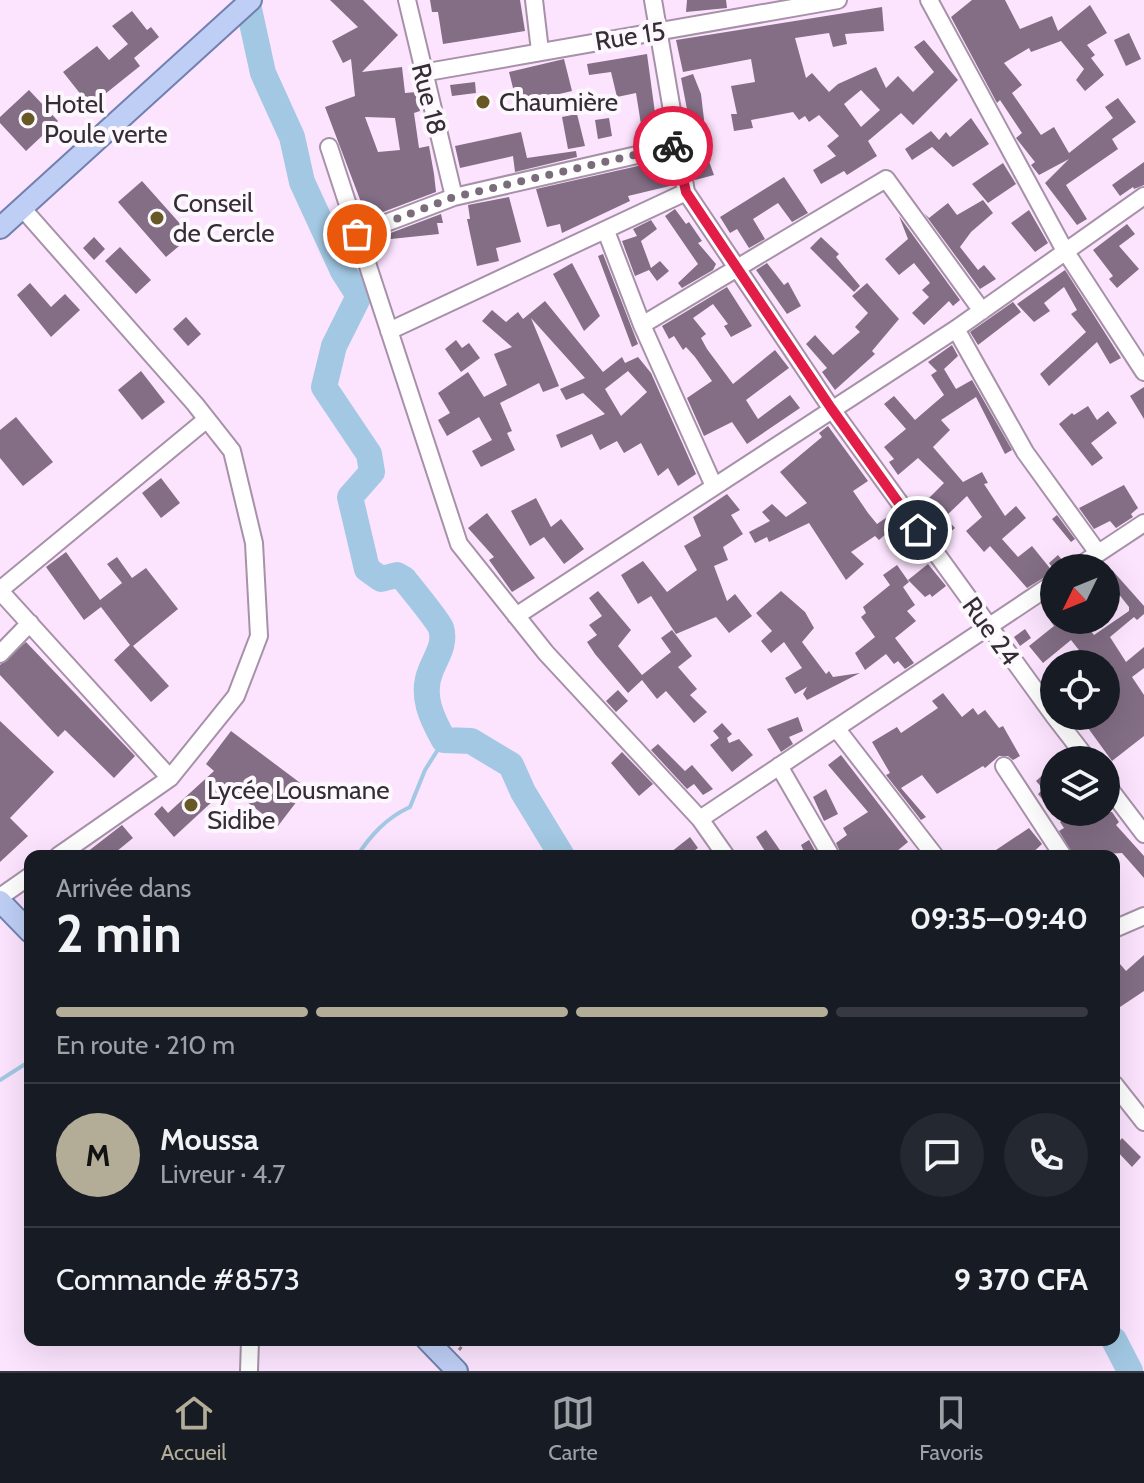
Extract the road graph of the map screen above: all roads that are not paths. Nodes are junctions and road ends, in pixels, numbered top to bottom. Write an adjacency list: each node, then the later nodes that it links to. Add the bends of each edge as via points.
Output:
1 (251, 0): 16 (main road)
2 (407, 0): 10 (street, Rue 18)
3 (534, 0): 9 (street)
4 (653, 0): 8 (street, Rue 24)
5 (838, 0): 7 (street, Rue 15)
6 (929, 0): 20 (street)
7 (765, 7): 8 (street, Rue 15)
8 (658, 31): 9 (street, Rue 15); 11 (street, Rue 24)
9 (540, 51): 10 (street, Rue 15)
10 (422, 73): 15 (street, Rue 18)
11 (676, 146): 13 (street, Rue 24); 15 (street)
12 (329, 147): 19 (street)
13 (686, 192): 18 (street); 21 (street, Rue 24)
14 (1144, 196): 20 (street)
15 (454, 197): 19 (street)
16 (23, 209): 17 (main road); 28 (street)
17 (0, 228)
18 (606, 231): 23 (street); 25 (street)
19 (357, 234): 25 (street)
20 (1064, 249): 22 (street); 26 (street)
21 (736, 268): 22 (street, via 886,179); 23 (street); 27 (street, Rue 24)
22 (982, 311): 24 (street)
23 (642, 325): 29 (street)
24 (956, 329): 27 (street); 31 (street, via 1025,452)
25 (389, 331): 34 (street, via 459,544)
26 (1144, 372)
27 (831, 408): 29 (street); 36 (street, Rue 24)
28 (207, 419): 32 (street); 44 (street, via 232,451 254,543 259,636 236,696)
29 (713, 484): 34 (street)
30 (1144, 523): 31 (street)
31 (1098, 553)
32 (0, 590): 35 (street)
33 (1040, 592): 36 (street)
34 (516, 616): 46 (street)
35 (30, 623): 37 (street); 44 (street)
36 (987, 627): 38 (street, Rue 24); 39 (street)
37 (0, 654)
38 (1040, 697)
39 (836, 728): 42 (street); 51 (street)
40 (1065, 730): 41 (street, Rue 24)
41 (1077, 746)
42 (779, 766): 46 (street); 50 (street)
43 (1004, 766): 52 (street)
44 (170, 778): 48 (street)
45 (1120, 802): 47 (street)
46 (700, 819): 49 (street)
47 (1144, 834)
48 (67, 850)
49 (722, 850)
50 (828, 850)
51 (930, 850)
52 (1059, 850)
53 (24, 881): 54 (street)
54 (0, 899): 56 (main road)
55 (1144, 916): 57 (street)
56 (24, 925)
57 (1120, 926)
58 (1120, 1092): 59 (street)
59 (1144, 1122)
60 (250, 1346): 62 (street)
61 (433, 1346): 63 (main road)
62 (249, 1371)
63 (457, 1371)

